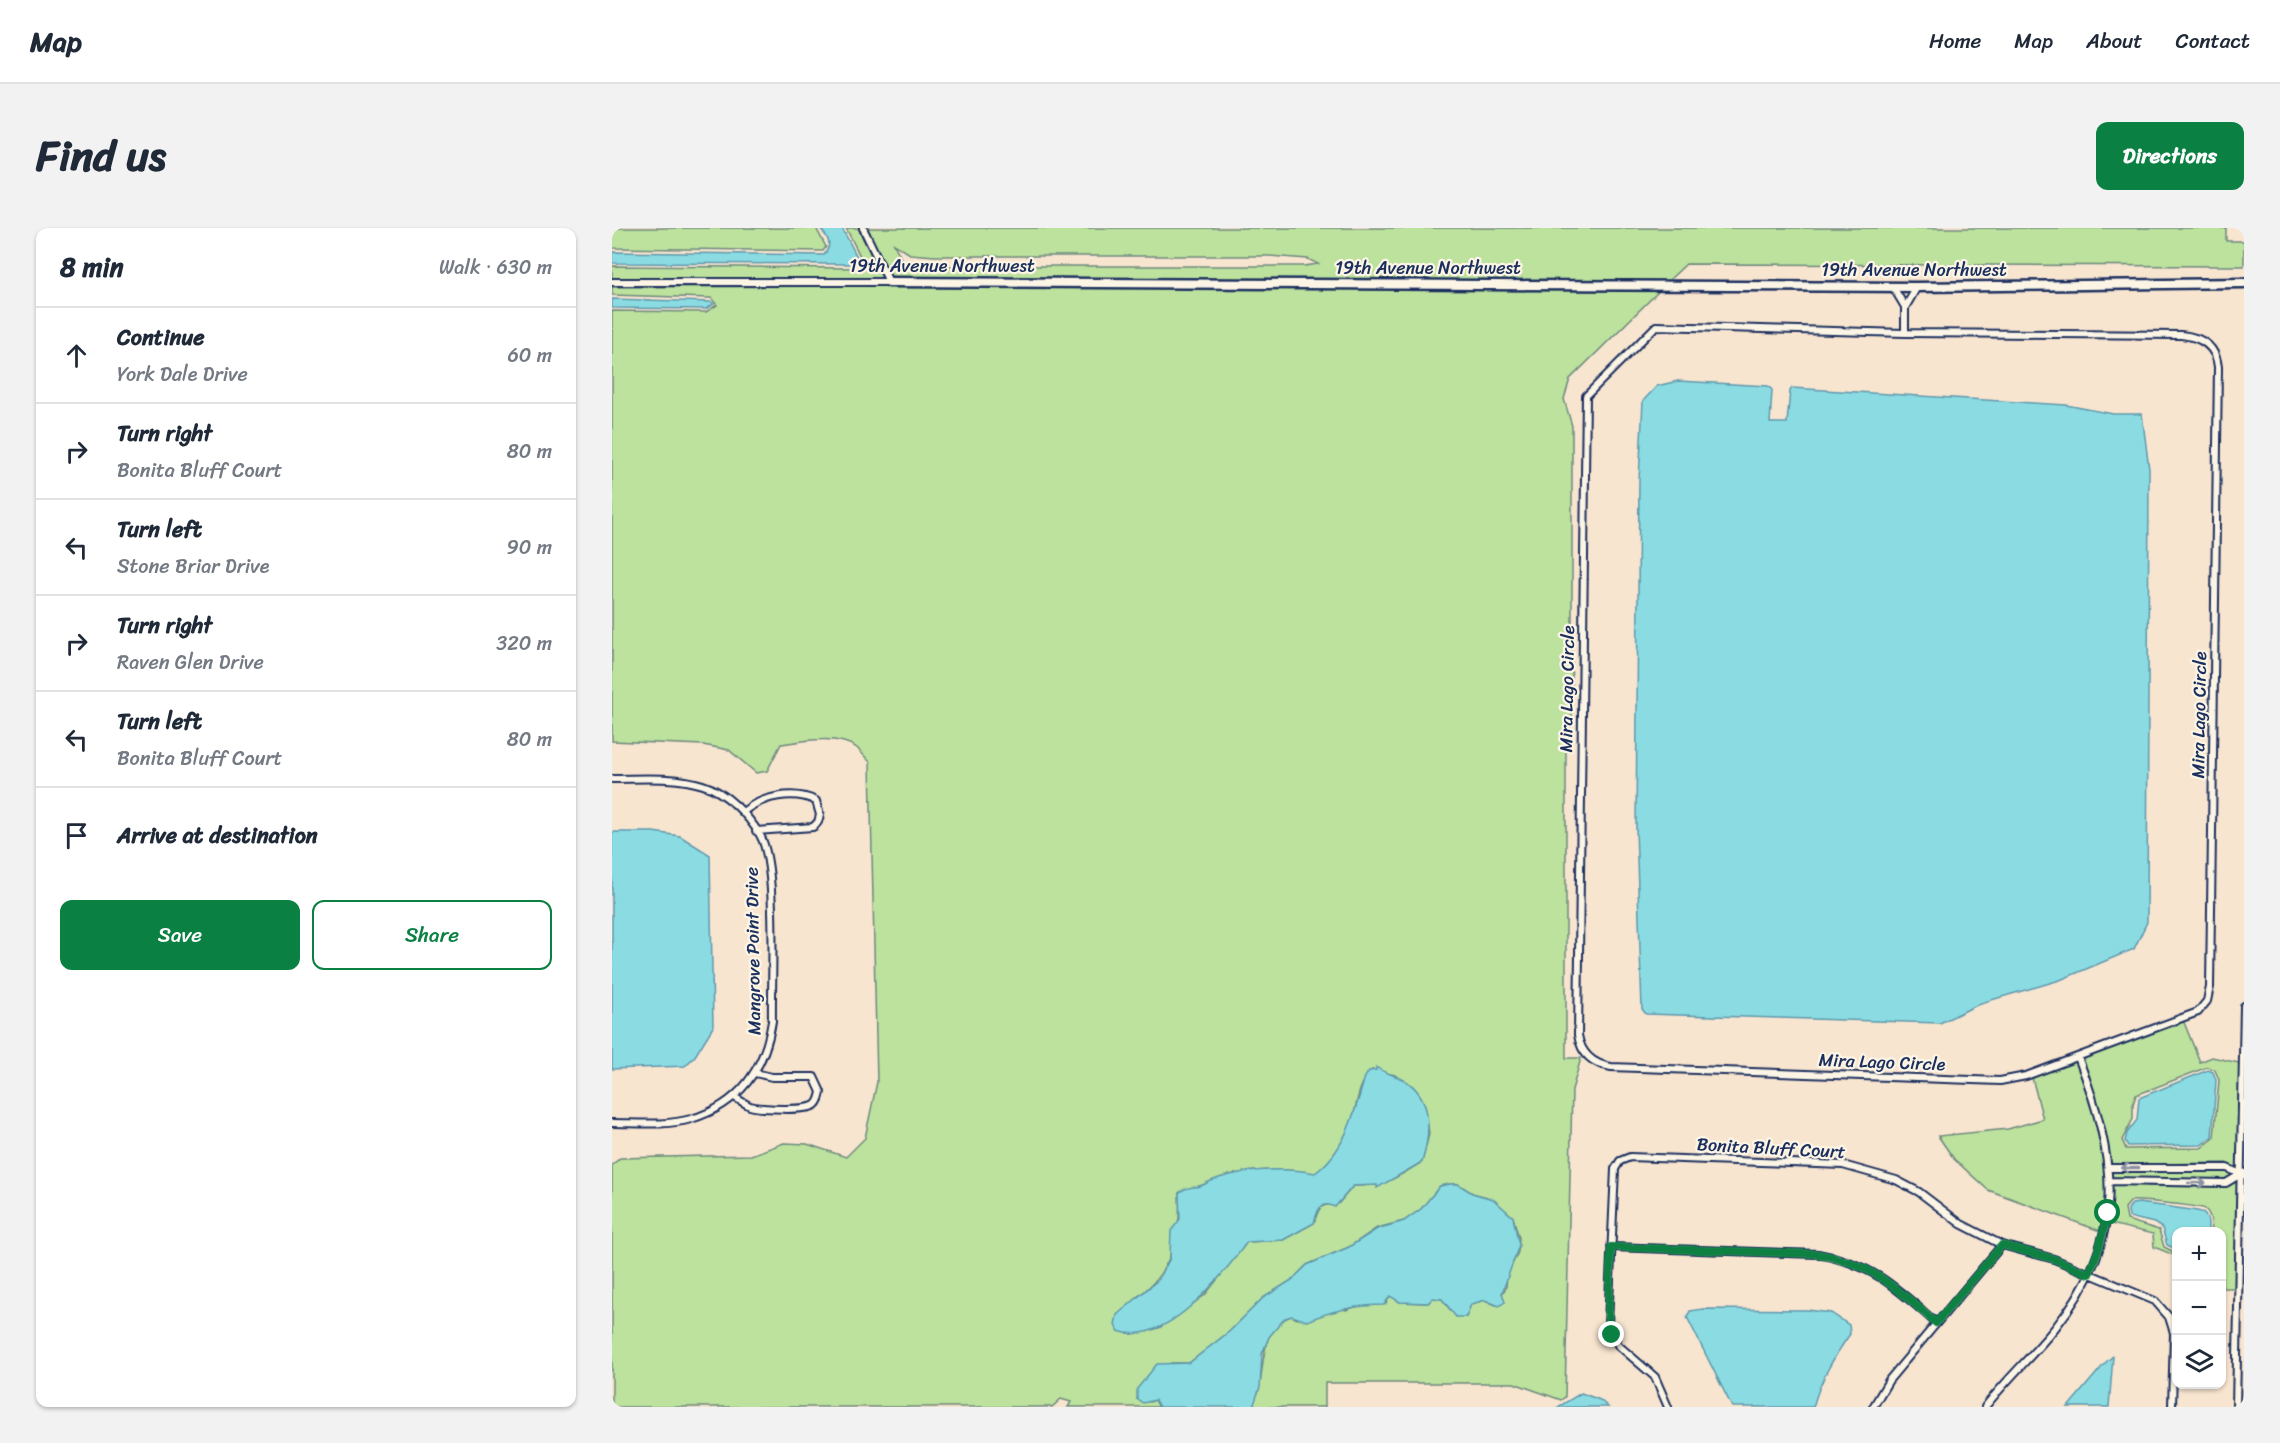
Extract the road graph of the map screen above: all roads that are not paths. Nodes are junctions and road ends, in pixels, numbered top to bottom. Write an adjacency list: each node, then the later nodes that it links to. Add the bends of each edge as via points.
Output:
1 (862, 228): 3 (street)
2 (612, 282): 3 (street, 19th Avenue Northwest)
3 (889, 282): 5 (street, 19th Avenue Northwest)
4 (2244, 283): 6 (street, 19th Avenue Northwest)
5 (1893, 287): 6 (street, 19th Avenue Northwest); 7 (street)
6 (1917, 287): 7 (street)
7 (1905, 307): 8 (street)
8 (1905, 333): 13 (street, Mira Lago Circle, via 2181,335 2203,341 2217,358 2210,993 2204,1006 2190,1016); 13 (street, Mira Lago Circle, via 1656,326 1586,396 1579,1041 1589,1058 1611,1067 2000,1081)
9 (612, 779): 10 (street, Mangrove Point Drive, via 694,782)
10 (744, 812): 11 (street, Mangrove Point Drive); 11 (street, via 764,799 799,796 816,801 818,822 813,827)
11 (756, 831): 14 (street, Mangrove Point Drive, via 770,873 772,1021 769,1043)
12 (2244, 1006): 18 (street)
13 (2078, 1057): 17 (street, via 2101,1122)
14 (755, 1073): 15 (street, Mangrove Point Drive); 15 (street, via 814,1077 821,1092 818,1102 803,1109 753,1107)
15 (734, 1096): 16 (street, Mangrove Point Drive, via 712,1111 690,1119)
16 (612, 1123)
17 (2109, 1168): 18 (street, one-way to 17, via 2227,1168); 19 (street)
18 (2242, 1174): 19 (street, one-way to 18, via 2226,1183); 28 (street)
19 (2110, 1181): 22 (street, via 2108,1213)
20 (2002, 1245): 21 (street, Bonita Bluff Court, via 1961,1224 1919,1192 1874,1172 1843,1165 1630,1157 1620,1161 1615,1169); 22 (street, Bonita Bluff Court, via 2054,1259); 23 (street)
21 (1611, 1247): 23 (street, via 1842,1258 1879,1275); 24 (street, Bonita Bluff Court, via 1608,1324 1618,1345 1655,1377)
22 (2089, 1274): 26 (street, via 2054,1329); 27 (street, Bonita Bluff Court, via 2155,1301 2169,1317 2174,1333)
23 (1936, 1323): 25 (street, via 1889,1380)
24 (1668, 1407)
25 (1874, 1407)
26 (1985, 1407)
27 (2172, 1407)
28 (2236, 1407)

